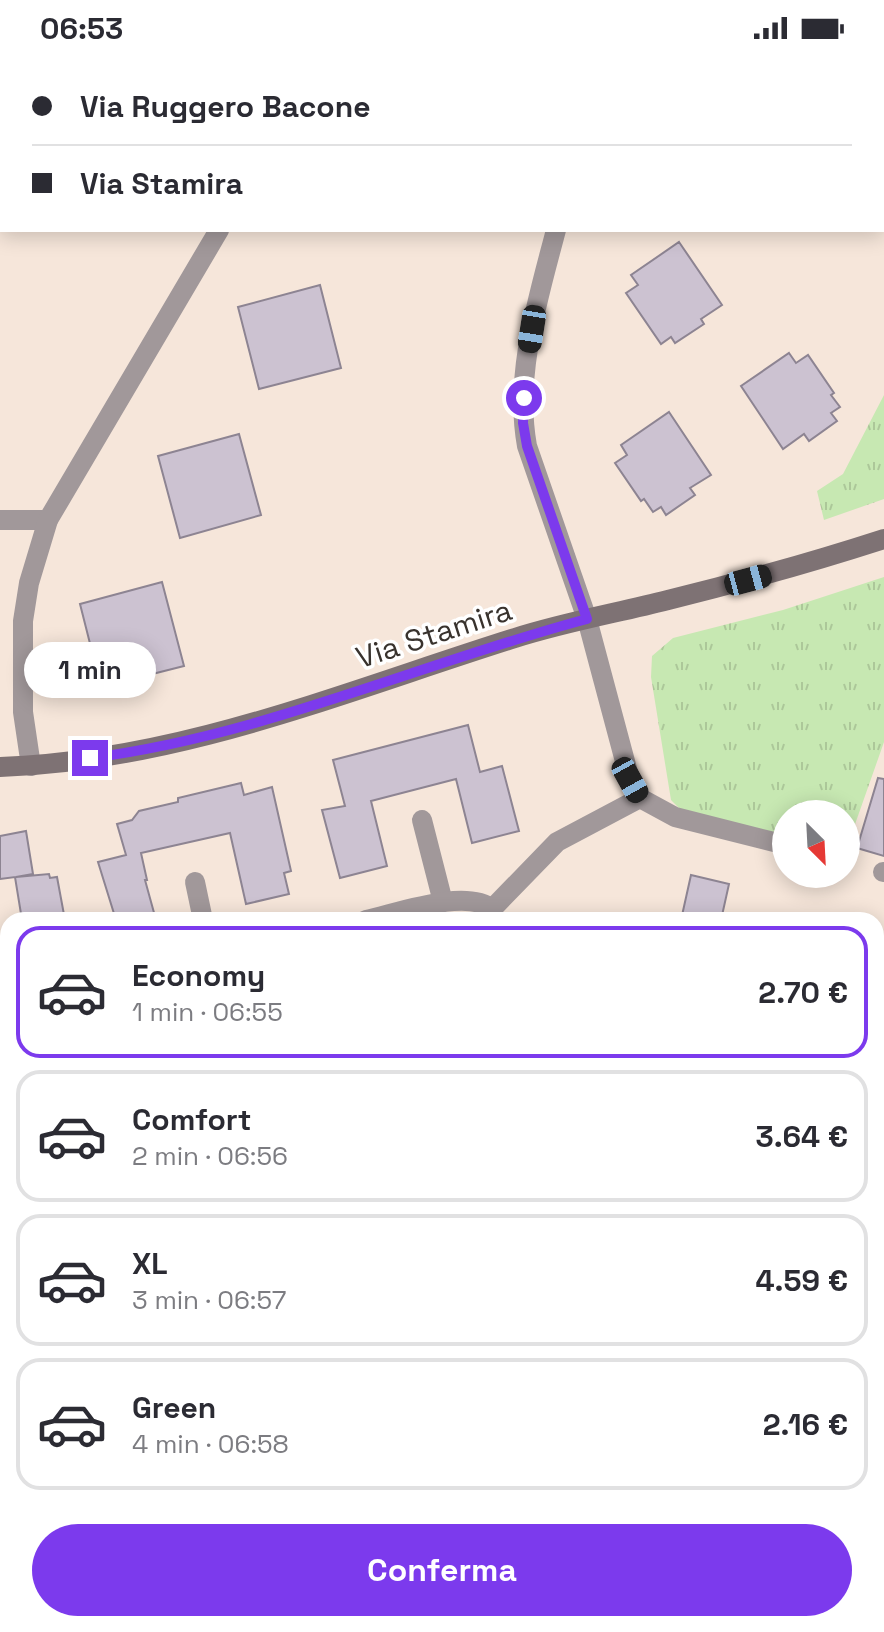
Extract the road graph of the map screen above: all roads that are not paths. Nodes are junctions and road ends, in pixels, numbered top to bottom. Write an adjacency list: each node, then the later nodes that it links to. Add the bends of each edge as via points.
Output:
1 (218, 232): 4 (street)
2 (555, 232): 6 (street, via 536,307 523,423)
3 (0, 520): 4 (street)
4 (48, 520): 7 (street, via 23,621 23,712)
5 (884, 539): 6 (street, Via Stamira, via 802,566)
6 (587, 619): 7 (street, Via Stamira, via 193,740); 9 (street, via 630,780)
7 (31, 766): 8 (street, Via Stamira)
8 (0, 767)
9 (640, 798): 11 (street, via 675,817); 17 (street, via 557,842)
10 (422, 820): 13 (street)
11 (772, 841)
12 (195, 882): 14 (street)
13 (443, 902): 15 (street); 16 (street, via 483,902)
14 (201, 912)
15 (400, 912)
16 (491, 912)
17 (495, 912)

